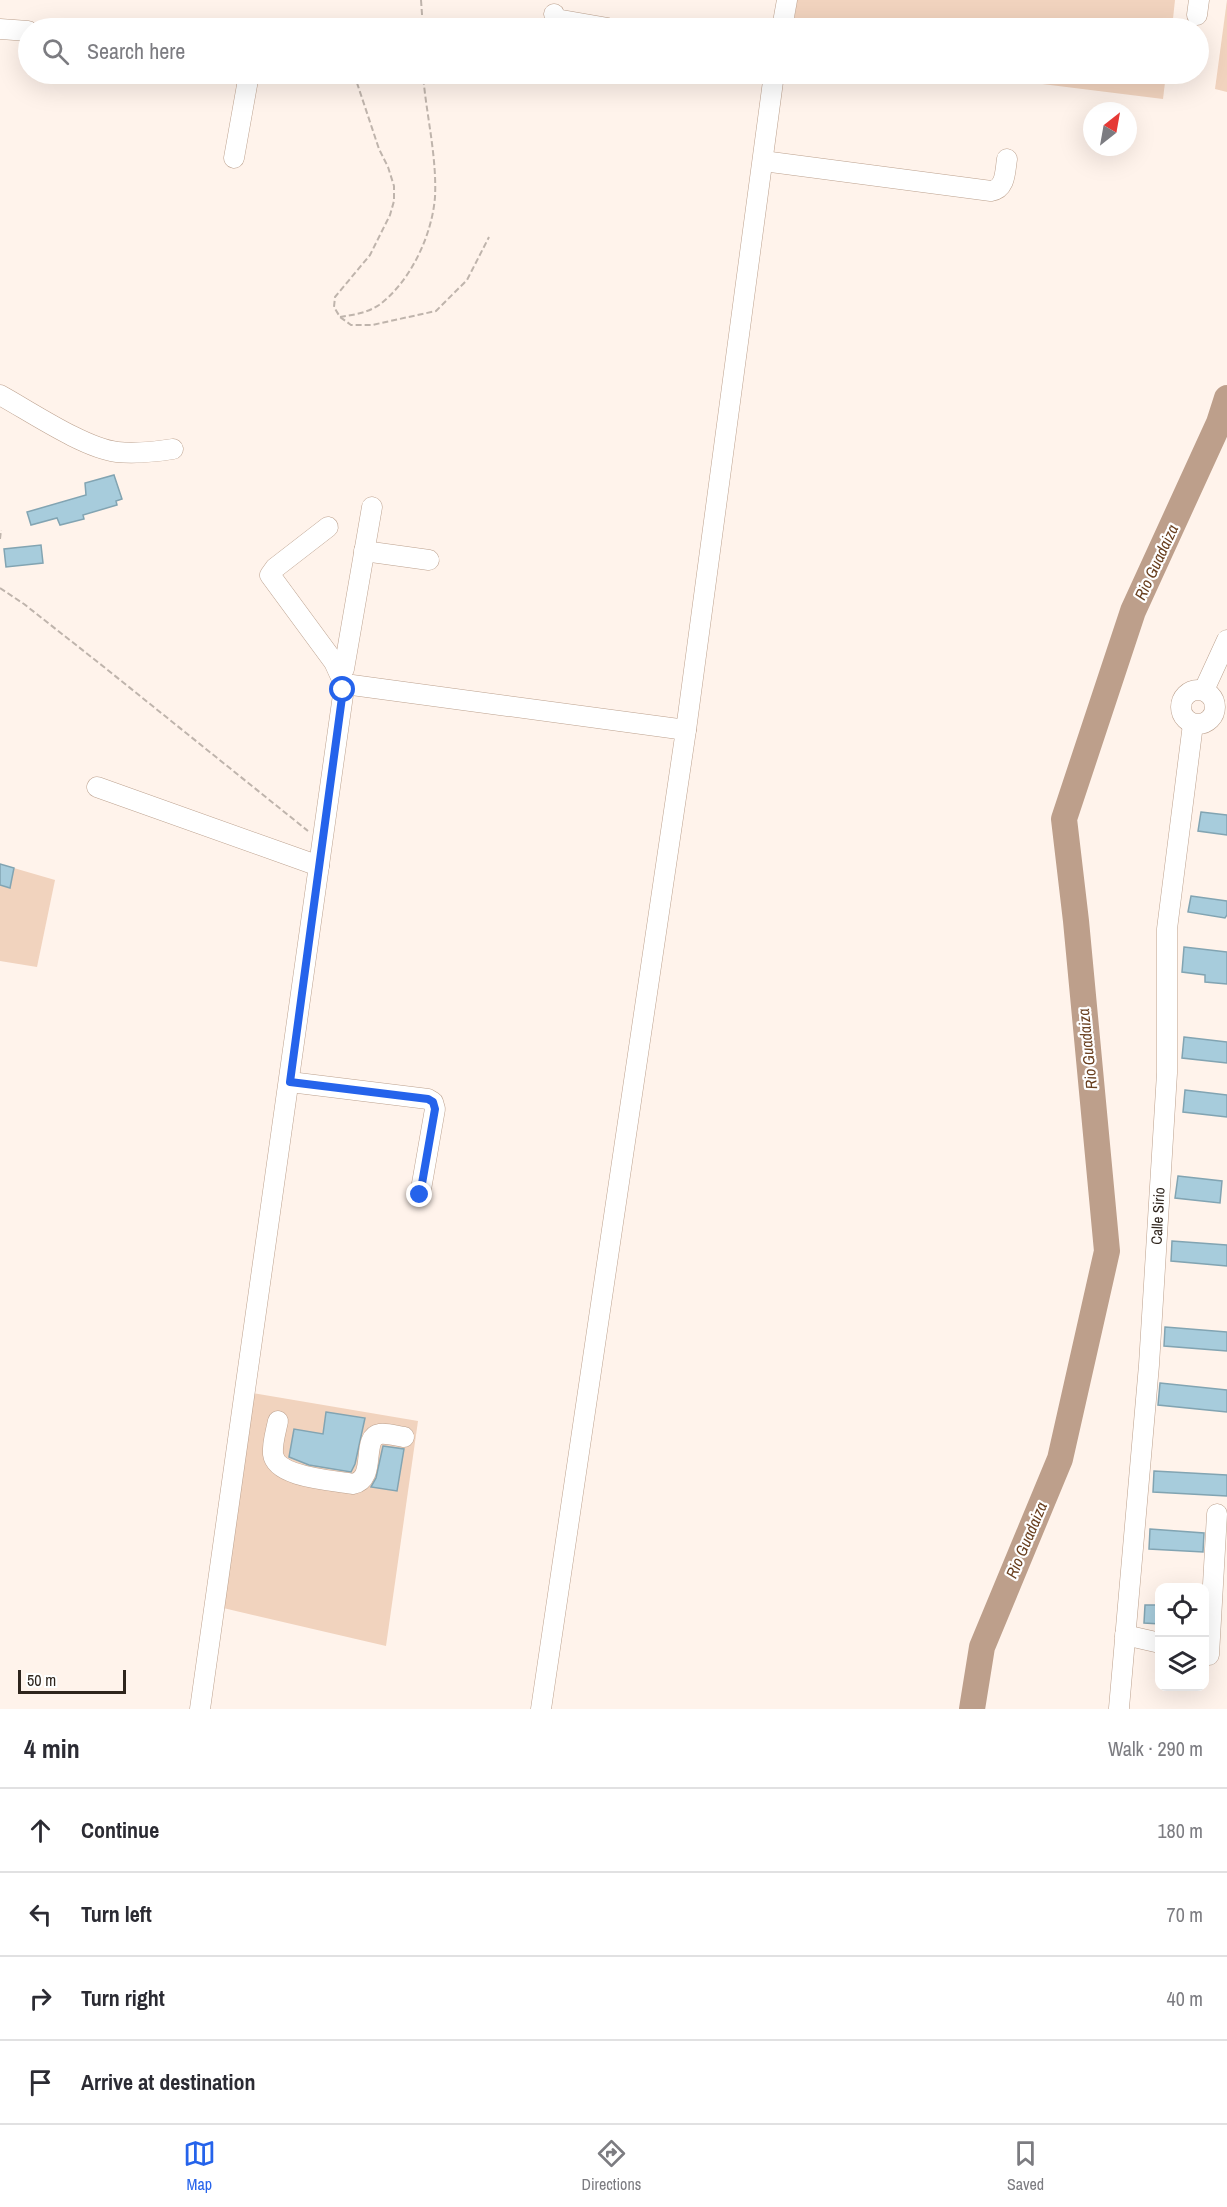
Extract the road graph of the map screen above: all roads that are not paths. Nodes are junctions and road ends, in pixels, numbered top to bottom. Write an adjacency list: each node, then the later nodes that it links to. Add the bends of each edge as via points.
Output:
1 (787, 0): 4 (street)
2 (554, 14): 3 (street)
3 (556, 18)
4 (784, 18)
5 (0, 29): 6 (street)
6 (18, 30)
7 (247, 84): 9 (street)
8 (773, 84): 11 (street)
9 (234, 158)
10 (1007, 159): 11 (street, via 1002,185 991,191)
11 (763, 161): 20 (street)
12 (0, 395): 13 (street, via 85,441 115,452 144,454)
13 (173, 449)
14 (372, 507): 16 (street)
15 (328, 527): 19 (street, via 270,575)
16 (364, 551): 17 (street); 19 (street)
17 (429, 560)
18 (1227, 641): 28 (street, Calle Sirio, via 1204,690 1194,689 1181,701 1185,719 1193,724 1167,929 1167,1073 1149,1365)
19 (343, 680): 20 (street, via 352,685); 22 (street)
20 (686, 730): 32 (street)
21 (97, 787): 22 (street)
22 (320, 866): 23 (street)
23 (290, 1082): 24 (street, via 433,1102); 31 (street)
24 (420, 1195)
25 (278, 1421): 26 (street, via 273,1454 280,1467 353,1484 365,1476 375,1436)
26 (404, 1437)
27 (1217, 1514): 30 (street)
28 (1125, 1635): 29 (street); 33 (street, Calle Sirio)
29 (1155, 1642)
30 (1214, 1656)
31 (200, 1709)
32 (541, 1709)
33 (1114, 1709)

